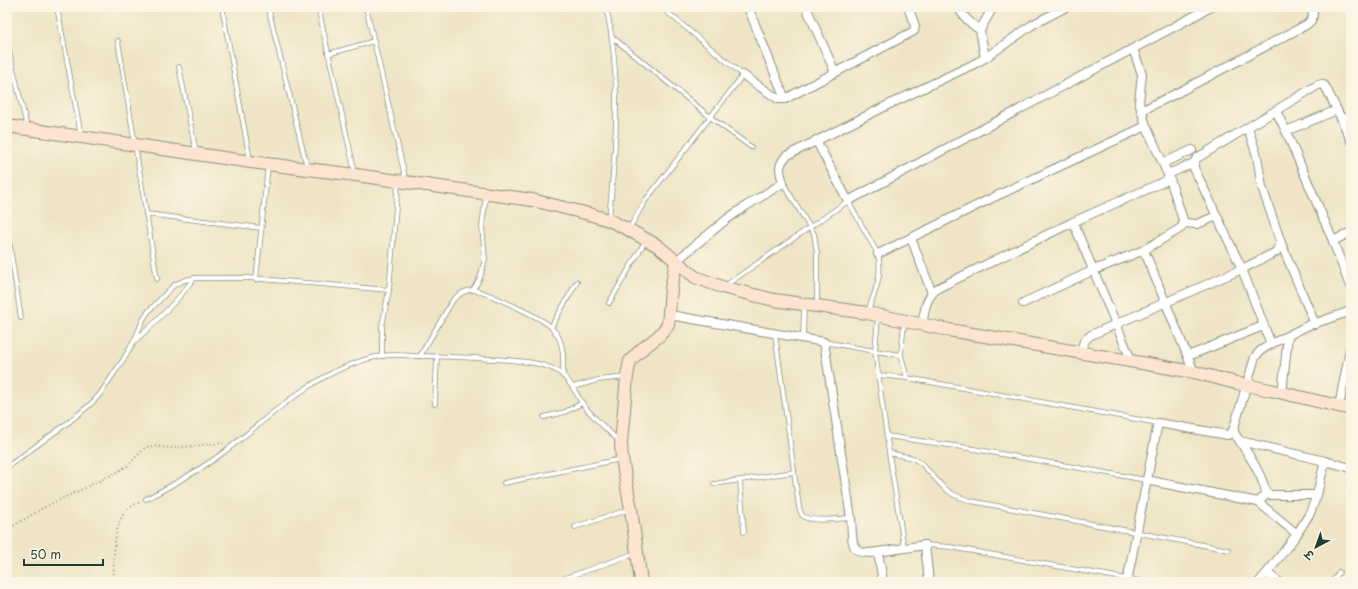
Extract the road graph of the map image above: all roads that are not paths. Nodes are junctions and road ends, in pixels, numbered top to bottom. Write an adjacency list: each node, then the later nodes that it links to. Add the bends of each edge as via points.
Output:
1 (57, 7): 39 (lane)
2 (222, 7): 46 (lane)
3 (268, 7): 50 (lane)
4 (318, 7): 22 (lane)
5 (366, 7): 19 (lane)
6 (606, 7): 17 (lane)
7 (661, 7): 26 (lane)
8 (748, 7): 27 (street)
9 (806, 7): 25 (street)
10 (908, 7): 25 (street, via 915,26 914,31)
11 (958, 7): 16 (street, via 962,15)
12 (993, 7): 16 (street)
13 (1066, 7): 23 (street, via 1032,25)
14 (1211, 7): 21 (street)
15 (1312, 7): 29 (street, via 1314,14 1306,25)
16 (980, 30): 23 (street)
17 (612, 36): 32 (lane); 59 (lane, via 617,105)
18 (118, 41): 42 (lane)
19 (374, 41): 22 (lane); 53 (lane)
20 (7, 43): 37 (lane)
21 (1133, 49): 29 (street, via 1142,74); 56 (street)
22 (328, 54): 51 (lane)
23 (985, 58): 40 (street)
24 (179, 67): 45 (lane)
25 (835, 72): 27 (street)
26 (743, 75): 27 (street, via 778,99); 32 (lane)
27 (785, 98)
28 (1337, 110): 30 (street, via 1322,84); 33 (street); 38 (street)
29 (1141, 111): 35 (street)
30 (1276, 111): 36 (street); 38 (street)
31 (1351, 115): 33 (street)
32 (710, 117): 43 (lane); 65 (lane, via 645,201)
33 (1342, 120): 41 (street)
34 (7, 126): 37 (street)
35 (1146, 126): 47 (street); 67 (street)
36 (1248, 128): 48 (street, via 1197,158); 70 (street, via 1257,156 1262,187)
37 (27, 129): 39 (street)
38 (1286, 131): 69 (street)
39 (81, 137): 42 (street)
40 (816, 140): 54 (street, via 780,162); 56 (street)
41 (1351, 141)
42 (136, 146): 45 (street); 57 (lane)
43 (751, 148)
44 (1192, 150): 47 (street)
45 (196, 155): 46 (street)
46 (251, 162): 49 (street)
47 (1163, 163): 52 (street)
48 (1194, 163): 52 (street); 58 (street)
49 (268, 165): 50 (street); 64 (lane)
50 (308, 169): 51 (street)
51 (356, 175): 53 (street)
52 (1169, 177): 60 (street); 61 (street)
53 (402, 182): 55 (street); 84 (lane)
54 (783, 184): 62 (lane); 73 (street, via 727,219)
55 (486, 193): 59 (street, via 532,200); 85 (lane, via 482,226 485,259)
56 (848, 201): 62 (lane); 72 (lane)
57 (146, 214): 64 (lane); 79 (lane)
58 (1217, 216): 61 (street, via 1197,224); 76 (street)
59 (609, 220): 65 (street)
60 (1074, 222): 77 (street); 86 (street, via 945,284)
61 (1184, 223): 71 (street, via 1181,228)
62 (810, 226): 82 (lane); 91 (lane, via 817,253)
63 (7, 227): 75 (lane)
64 (262, 228): 80 (lane)
65 (629, 230): 68 (street)
66 (1351, 232): 69 (street)
67 (911, 238): 72 (street); 86 (street)
68 (646, 239): 73 (street); 89 (lane)
69 (1333, 241): 83 (street)
70 (1281, 243): 76 (street, via 1276,252); 98 (street)
71 (1144, 250): 77 (street); 87 (street)
72 (878, 254): 94 (lane, via 881,263)
73 (676, 261): 82 (street, via 695,277); 93 (street)
74 (7, 263): 75 (lane)
75 (12, 263): 95 (lane)
76 (1242, 269): 87 (street); 100 (street)
77 (1094, 270): 88 (street); 97 (street)
78 (194, 278): 80 (lane); 105 (lane, via 168,311); 105 (lane, via 174,285 167,291 142,320)
79 (157, 279)
80 (256, 280): 84 (lane)
81 (577, 282): 101 (lane)
82 (722, 287): 90 (street, via 774,300)
83 (1351, 289)
84 (389, 290): 112 (lane, via 382,326)
85 (473, 290): 101 (lane, via 500,300); 113 (lane, via 458,294 453,300)
86 (932, 293): 99 (street, via 927,300)
87 (1166, 302): 97 (street); 115 (street)
88 (1024, 303)
89 (609, 304)
90 (804, 304): 91 (street); 104 (lane)
91 (817, 307): 94 (street)
92 (1351, 311): 98 (street)
93 (670, 315): 102 (street); 120 (street, via 665,330 630,361)
94 (873, 315): 96 (street); 109 (lane)
95 (21, 318)
96 (904, 322): 99 (street); 111 (lane)
97 (1117, 323): 110 (street, via 1085,339); 116 (street)
98 (1315, 324): 103 (street)
99 (922, 325): 110 (street)
100 (1263, 326): 107 (street); 115 (street)
101 (551, 327): 119 (lane, via 557,334 562,349)
102 (775, 334): 104 (street); 139 (lane)
103 (1288, 336): 107 (street); 124 (street)
104 (803, 339): 106 (street)
105 (134, 341): 137 (lane, via 91,404)
106 (824, 342): 109 (lane); 149 (street)
107 (1270, 344): 122 (street, via 1255,357)
108 (1351, 345): 127 (street)
109 (875, 351): 111 (lane); 118 (lane)
110 (1081, 353): 116 (street)
111 (901, 355): 121 (lane)
112 (382, 356): 113 (lane); 146 (lane, via 342,368 311,384 186,478)
113 (420, 356): 114 (lane)
114 (437, 356): 119 (lane, via 527,362 552,369); 126 (lane)
115 (1188, 356): 117 (street)
116 (1132, 362): 117 (street)
117 (1194, 372): 122 (street)
118 (878, 375): 121 (lane); 131 (lane)
119 (563, 376): 123 (lane)
120 (627, 376): 123 (lane); 133 (street)
121 (907, 378): 129 (lane)
122 (1247, 385): 124 (street); 130 (street)
123 (573, 387): 125 (lane)
124 (1282, 392): 127 (street)
125 (582, 403): 128 (lane, via 565,412); 133 (lane)
126 (434, 404)
127 (1345, 407)
128 (544, 417)
129 (1158, 423): 130 (street, via 1228,434); 141 (street)
130 (1233, 431): 132 (street)
131 (887, 436): 134 (lane); 141 (lane)
132 (1240, 441): 136 (street); 144 (street, via 1265,487)
133 (621, 443): 135 (street)
134 (889, 453): 151 (lane, via 912,458 922,464 944,488 970,501); 155 (lane)
135 (622, 459): 142 (lane); 148 (street)
136 (1325, 461): 138 (street); 145 (street)
137 (7, 467)
138 (1351, 468)
139 (794, 472): 140 (lane); 149 (lane, via 799,507 803,516 815,519)
140 (740, 480): 143 (lane); 152 (lane)
141 (1146, 480): 147 (street); 151 (street)
142 (504, 483)
143 (714, 484)
144 (1266, 495): 145 (street); 147 (street)
145 (1317, 495): 153 (street)
146 (146, 499)
147 (1258, 502): 153 (street)
148 (631, 509): 150 (lane); 157 (street)
149 (851, 518): 158 (street, via 853,544 856,550 861,553)
150 (575, 527)
151 (1136, 531): 156 (lane); 161 (street)
152 (744, 532)
153 (1297, 534): 159 (street)
154 (925, 545): 155 (street); 161 (lane, via 950,547); 165 (street)
155 (904, 547): 158 (street)
156 (1229, 550)
157 (638, 552): 162 (lane); 163 (street)
158 (878, 552): 164 (street)
159 (1267, 572): 167 (street); 168 (street)
160 (1339, 572): 169 (lane)
161 (1127, 580): 166 (lane)
162 (554, 582)
163 (641, 582)
164 (883, 582)
165 (929, 582)
166 (1145, 582)
167 (1259, 582)
168 (1279, 582)
169 (1332, 582)

